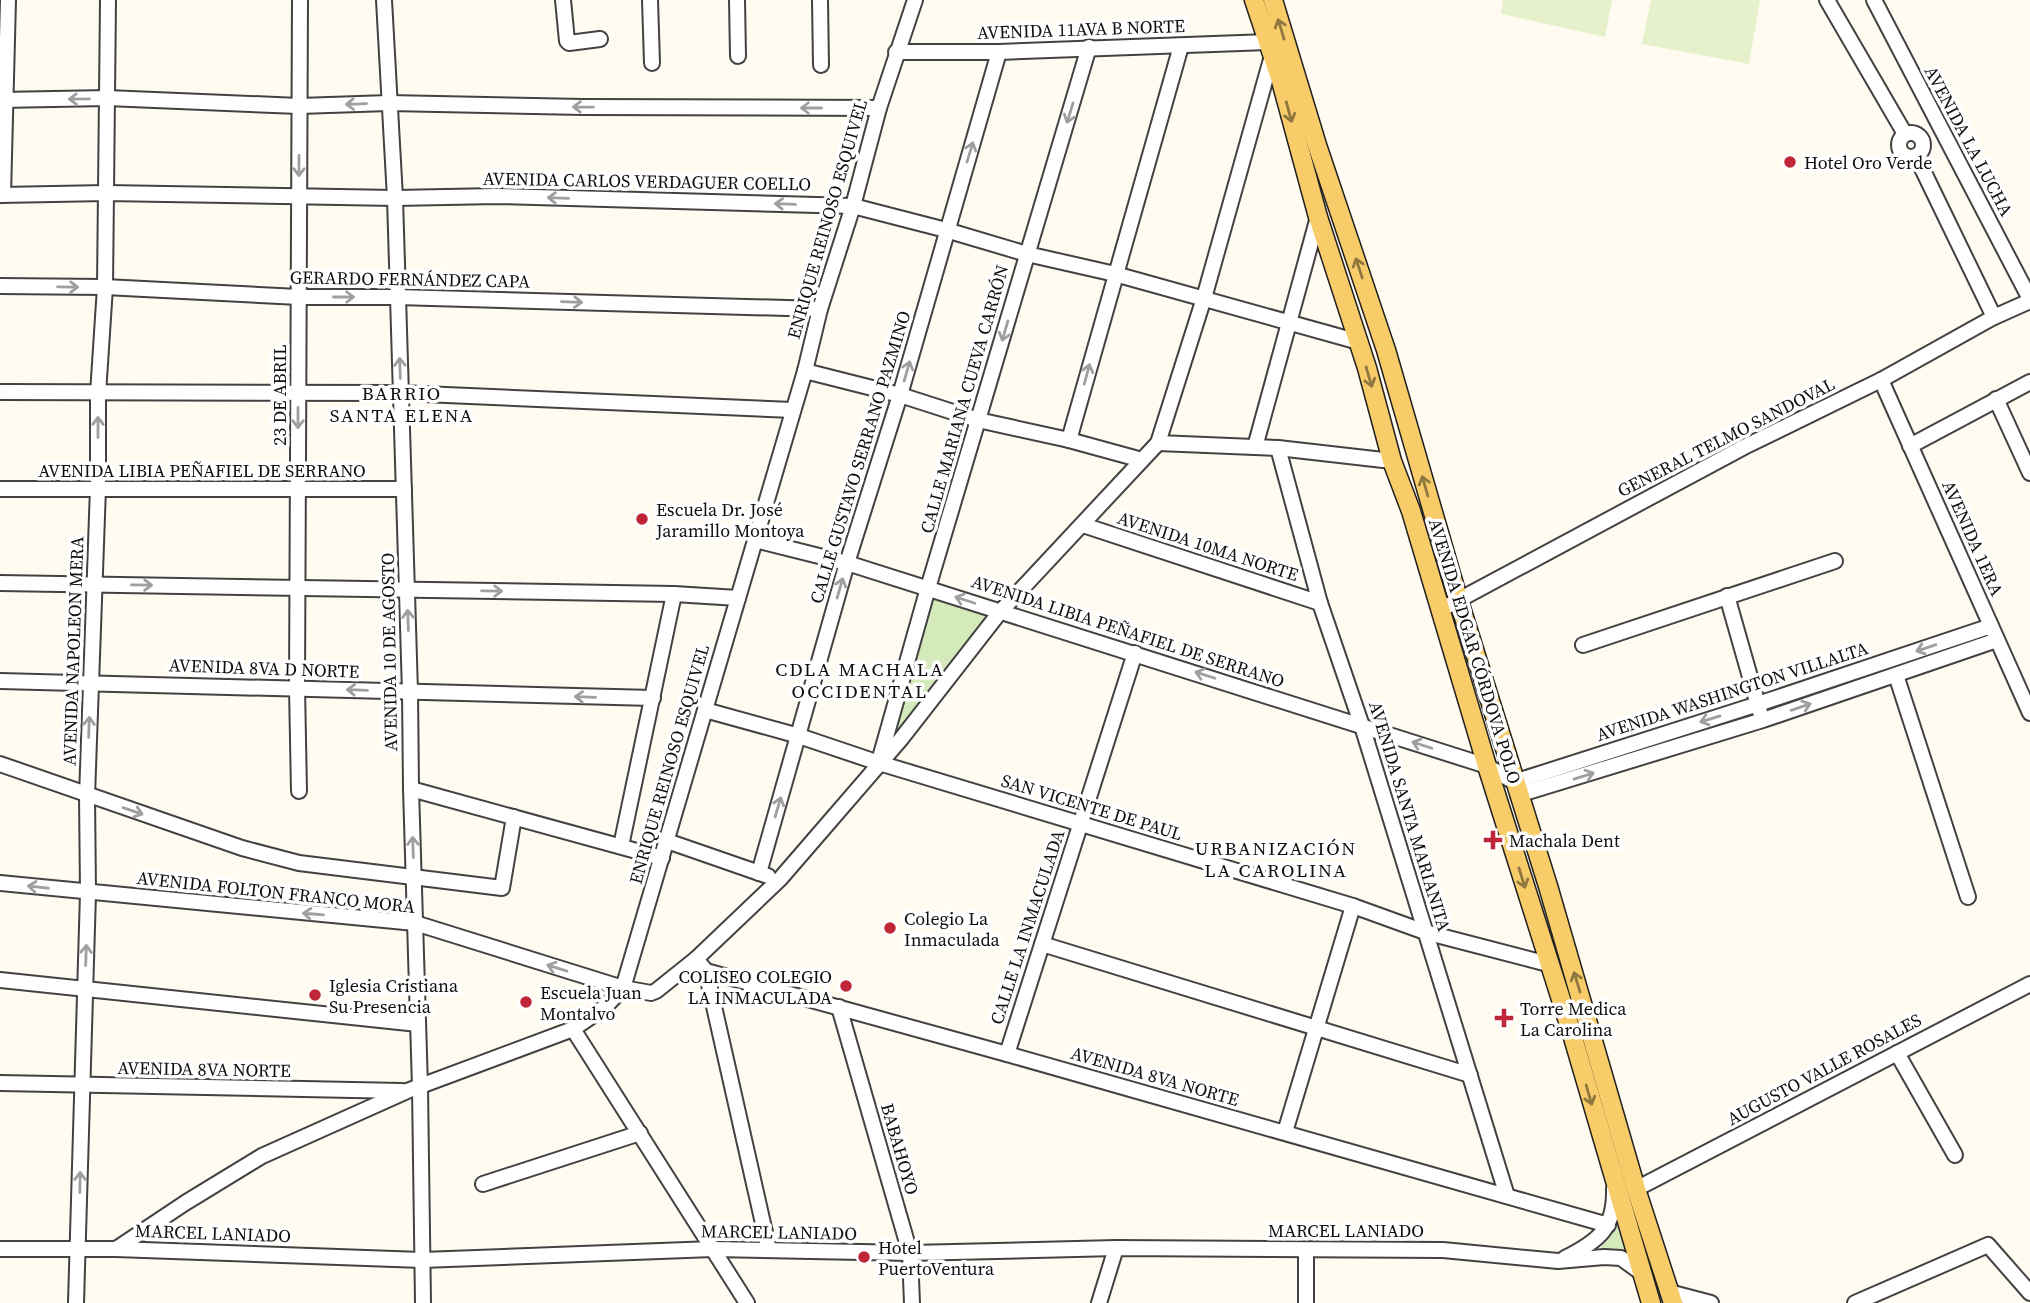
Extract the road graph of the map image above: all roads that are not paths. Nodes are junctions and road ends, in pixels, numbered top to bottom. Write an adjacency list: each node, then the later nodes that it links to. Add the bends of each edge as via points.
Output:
1 (8, 0): 24 (street)
2 (108, 0): 23 (street, AVENIDA NAPOLEON MERA)
3 (300, 0): 26 (street, 23 DE ABRIL)
4 (384, 0): 25 (street, AVENIDA 10 DE AGOSTO)
5 (562, 0): 14 (street, via 567,41)
6 (650, 0): 21 (street)
7 (737, 0): 20 (street)
8 (820, 0): 22 (street)
9 (915, 0): 18 (street, ENRIQUE REINOSO ESQUIVEL)
10 (1254, 0): 17 (main road, AVENIDA EDGAR CÓRDOVA POLO)
11 (1273, 0): 82 (main road, AVENIDA EDGAR CÓRDOVA POLO, one-way to 11, via 1386,351)
12 (1827, 0): 44 (street, via 1905,134 1922,139 1923,149 1916,156)
13 (1874, 0): 42 (street, AVENIDA LA LUCHA)
14 (600, 39)
15 (1181, 46): 16 (street, AVENIDA 11AVA B NORTE); 17 (street, AVENIDA 11AVA B NORTE); 36 (street)
16 (1089, 47): 19 (street, AVENIDA 11AVA B NORTE); 35 (street, CALLE MARIANA CUEVA CARRÓN, one-way to 35)
17 (1270, 49): 33 (main road, AVENIDA EDGAR CÓRDOVA POLO, one-way to 33); 41 (street)
18 (896, 51): 19 (street, AVENIDA 11AVA B NORTE); 27 (street, ENRIQUE REINOSO ESQUIVEL)
19 (999, 52): 34 (street, CALLE GUSTAVO SERRANO PAZMINO, one-way to 19)
20 (738, 56)
21 (652, 63)
22 (821, 65)
23 (107, 98): 24 (street, one-way to 24); 26 (street); 28 (street, AVENIDA NAPOLEON MERA)
24 (3, 101): 29 (street)
25 (389, 103): 26 (street, one-way to 26); 27 (street, one-way to 25); 31 (street, AVENIDA 10 DE AGOSTO)
26 (299, 106): 30 (street, 23 DE ABRIL, one-way to 30)
27 (879, 108): 32 (street, ENRIQUE REINOSO ESQUIVEL)
28 (106, 193): 29 (street, AVENIDA CARLOS VERDAGUER COELLO); 30 (street, AVENIDA CARLOS VERDAGUER COELLO); 38 (street, AVENIDA NAPOLEON MERA)
29 (2, 195)
30 (299, 197): 31 (street, AVENIDA CARLOS VERDAGUER COELLO); 40 (street, 23 DE ABRIL)
31 (395, 198): 32 (street, AVENIDA CARLOS VERDAGUER COELLO, one-way to 31, via 497,196); 39 (street, AVENIDA 10 DE AGOSTO)
32 (853, 206): 34 (street, AVENIDA CARLOS VERDAGUER COELLO); 43 (street, ENRIQUE REINOSO ESQUIVEL)
33 (1318, 217): 45 (street); 46 (main road, AVENIDA EDGAR CÓRDOVA POLO)
34 (946, 230): 35 (street, AVENIDA CARLOS VERDAGUER COELLO); 54 (street, CALLE GUSTAVO SERRANO PAZMINO, one-way to 34)
35 (1027, 254): 36 (street, AVENIDA CARLOS VERDAGUER COELLO); 57 (street, CALLE MARIANA CUEVA CARRÓN, one-way to 57)
36 (1115, 274): 41 (street, AVENIDA CARLOS VERDAGUER COELLO); 58 (street, one-way to 36)
37 (0, 286): 38 (street, GERARDO FERNÁNDEZ CAPA, one-way to 38)
38 (105, 287): 40 (street, GERARDO FERNÁNDEZ CAPA); 53 (street, AVENIDA NAPOLEON MERA)
39 (397, 297): 40 (street, GERARDO FERNÁNDEZ CAPA, one-way to 39); 43 (street, GERARDO FERNÁNDEZ CAPA, one-way to 43); 52 (street, AVENIDA 10 DE AGOSTO, one-way to 39)
40 (299, 298): 50 (street, 23 DE ABRIL)
41 (1204, 298): 45 (street, AVENIDA CARLOS VERDAGUER COELLO); 59 (street)
42 (2030, 300): 44 (street, GENERAL TELMO SANDOVAL)
43 (820, 309): 47 (street, ENRIQUE REINOSO ESQUIVEL)
44 (1994, 317): 48 (street, GENERAL TELMO SANDOVAL)
45 (1290, 321): 46 (street, AVENIDA CARLOS VERDAGUER COELLO); 61 (street)
46 (1359, 342): 64 (main road, AVENIDA EDGAR CÓRDOVA POLO, one-way to 64)
47 (805, 371): 54 (street); 56 (street, ENRIQUE REINOSO ESQUIVEL)
48 (1881, 380): 60 (street, AVENIDA 1ERA); 82 (street, GENERAL TELMO SANDOVAL)
49 (2030, 382): 55 (street)
50 (298, 392): 52 (street); 53 (street); 68 (street, 23 DE ABRIL, one-way to 68)
51 (0, 393): 53 (street)
52 (400, 393): 56 (street); 69 (street, AVENIDA 10 DE AGOSTO)
53 (98, 394): 66 (street, AVENIDA NAPOLEON MERA, one-way to 53)
54 (900, 395): 57 (street); 73 (street, CALLE GUSTAVO SERRANO PAZMINO)
55 (1996, 399): 60 (street); 65 (street)
56 (793, 410): 71 (street, ENRIQUE REINOSO ESQUIVEL)
57 (978, 420): 58 (street); 76 (street, CALLE MARIANA CUEVA CARRÓN)
58 (1069, 440): 63 (street)
59 (1158, 443): 61 (street); 63 (street, AVENIDA FOLTON FRANCO MORA)
60 (1910, 446): 86 (street, AVENIDA 1ERA)
61 (1255, 447): 62 (street)
62 (1278, 448): 64 (street); 83 (street, AVENIDA SANTA MARIANITA)
63 (1142, 460): 70 (street, AVENIDA FOLTON FRANCO MORA)
64 (1392, 461): 84 (main road, AVENIDA EDGAR CÓRDOVA POLO)
65 (2030, 473)
66 (98, 488): 67 (street, AVENIDA LIBIA PEÑAFIEL DE SERRANO); 68 (street, AVENIDA LIBIA PEÑAFIEL DE SERRANO); 75 (street, AVENIDA NAPOLEON MERA)
67 (0, 489)
68 (298, 489): 69 (street, AVENIDA LIBIA PEÑAFIEL DE SERRANO); 77 (street, 23 DE ABRIL)
69 (404, 489): 78 (street, AVENIDA 10 DE AGOSTO)
70 (1083, 525): 83 (street, AVENIDA 10MA NORTE); 85 (street, AVENIDA FOLTON FRANCO MORA)
71 (755, 540): 73 (street, AVENIDA LIBIA PEÑAFIEL DE SERRANO); 81 (street, ENRIQUE REINOSO ESQUIVEL)
72 (1835, 561): 80 (street)
73 (848, 563): 76 (street, AVENIDA LIBIA PEÑAFIEL DE SERRANO); 101 (street, CALLE GUSTAVO SERRANO PAZMINO, one-way to 73)
74 (0, 583): 75 (street)
75 (95, 584): 77 (street, one-way to 77); 92 (street, AVENIDA NAPOLEON MERA)
76 (928, 588): 85 (street, AVENIDA LIBIA PEÑAFIEL DE SERRANO, one-way to 76); 102 (street, CALLE MARIANA CUEVA CARRÓN)
77 (297, 589): 78 (street); 93 (street, 23 DE ABRIL)
78 (407, 590): 79 (street, one-way to 79); 94 (street, AVENIDA 10 DE AGOSTO, one-way to 78)
79 (674, 594): 81 (street); 95 (street)
80 (1727, 596): 88 (street); 96 (street)
81 (738, 598): 97 (street, ENRIQUE REINOSO ESQUIVEL)
82 (1458, 598): 84 (street, GENERAL TELMO SANDOVAL); 106 (main road, AVENIDA EDGAR CÓRDOVA POLO)
83 (1320, 603): 100 (street, AVENIDA SANTA MARIANITA)
84 (1440, 610): 104 (main road, AVENIDA EDGAR CÓRDOVA POLO)
85 (1000, 612): 89 (street, AVENIDA LIBIA PEÑAFIEL DE SERRANO); 102 (street, AVENIDA FOLTON FRANCO MORA)
86 (1991, 626): 87 (street, AVENIDA 1ERA); 96 (street, AVENIDA WASHINGTON VILLALTA, one-way to 96)
87 (1997, 640): 90 (street, AVENIDA WASHINGTON VILLALTA); 98 (street, AVENIDA 1ERA)
88 (1583, 645)
89 (1135, 653): 100 (street, AVENIDA LIBIA PEÑAFIEL DE SERRANO, one-way to 89); 110 (street, CALLE LA INMACULADA)
90 (1896, 675): 99 (street, AVENIDA WASHINGTON VILLALTA, one-way to 90); 119 (street)
91 (0, 681): 92 (street, AVENIDA 8VA D NORTE)
92 (91, 682): 93 (street, AVENIDA 8VA D NORTE); 108 (street, AVENIDA NAPOLEON MERA, one-way to 92)
93 (297, 688): 94 (street, AVENIDA 8VA D NORTE, one-way to 93); 107 (street, 23 DE ABRIL)
94 (410, 692): 95 (street, AVENIDA 8VA D NORTE, one-way to 94); 105 (street, AVENIDA 10 DE AGOSTO)
95 (653, 698): 112 (street)
96 (1758, 704): 99 (street); 106 (street, AVENIDA WASHINGTON VILLALTA, one-way to 106)
97 (705, 710): 101 (street, SAN VICENTE DE PAUL); 111 (street, ENRIQUE REINOSO ESQUIVEL)
98 (2030, 713)
99 (1763, 720): 106 (street, AVENIDA WASHINGTON VILLALTA, one-way to 99)
100 (1362, 726): 104 (street, AVENIDA LIBIA PEÑAFIEL DE SERRANO, one-way to 100); 122 (street, AVENIDA SANTA MARIANITA)
101 (799, 736): 102 (street, SAN VICENTE DE PAUL); 114 (street, CALLE GUSTAVO SERRANO PAZMINO, one-way to 101)
102 (879, 763): 110 (street, SAN VICENTE DE PAUL); 116 (street, AVENIDA FOLTON FRANCO MORA)
103 (0, 764): 108 (street)
104 (1487, 766): 106 (street); 124 (main road, AVENIDA EDGAR CÓRDOVA POLO, one-way to 124)
105 (411, 789): 109 (street); 115 (street, AVENIDA 10 DE AGOSTO, one-way to 105)
106 (1516, 789): 145 (main road, AVENIDA EDGAR CÓRDOVA POLO, one-way to 106)
107 (299, 791)
108 (87, 796): 115 (street, one-way to 115, via 299,863); 118 (street, AVENIDA NAPOLEON MERA)
109 (514, 817): 112 (street); 115 (street, via 502,888)
110 (1080, 823): 120 (street, SAN VICENTE DE PAUL); 123 (street, CALLE LA INMACULADA)
111 (667, 841): 113 (street, ENRIQUE REINOSO ESQUIVEL); 114 (street)
112 (621, 846): 113 (street)
113 (662, 858): 128 (street, ENRIQUE REINOSO ESQUIVEL)
114 (759, 873): 116 (street)
115 (414, 878): 121 (street, AVENIDA 10 DE AGOSTO)
116 (780, 879): 125 (street, AVENIDA FOLTON FRANCO MORA)
117 (0, 883): 118 (street, AVENIDA FOLTON FRANCO MORA, one-way to 117)
118 (88, 893): 121 (street, AVENIDA FOLTON FRANCO MORA, one-way to 118); 129 (street, AVENIDA NAPOLEON MERA, one-way to 118)
119 (1968, 897)
120 (1353, 906): 122 (street, SAN VICENTE DE PAUL); 132 (street)
121 (415, 923): 128 (street, AVENIDA FOLTON FRANCO MORA, one-way to 121); 131 (street, AVENIDA 10 DE AGOSTO)
122 (1425, 932): 124 (street, SAN VICENTE DE PAUL); 136 (street, AVENIDA SANTA MARIANITA)
123 (1042, 944): 132 (street); 135 (street, CALLE LA INMACULADA)
124 (1548, 964): 143 (main road, AVENIDA EDGAR CÓRDOVA POLO, one-way to 143)
125 (701, 965): 128 (street, AVENIDA FOLTON FRANCO MORA, via 651,993); 130 (street, AVENIDA 8VA NORTE); 152 (street)
126 (0, 980): 129 (street)
127 (2030, 984): 134 (street, AUGUSTO VALLE ROSALES)
128 (623, 988): 133 (street, ENRIQUE REINOSO ESQUIVEL)
129 (84, 989): 131 (street); 138 (street, AVENIDA NAPOLEON MERA)
130 (839, 1007): 135 (street, AVENIDA 8VA NORTE); 155 (street, BABAHOYO)
131 (418, 1024): 139 (street, AVENIDA 10 DE AGOSTO)
132 (1317, 1028): 136 (street); 140 (street)
133 (573, 1029): 139 (street, ENRIQUE REINOSO ESQUIVEL); 141 (street)
134 (1897, 1053): 142 (street); 145 (street, AUGUSTO VALLE ROSALES)
135 (1007, 1054): 140 (street, AVENIDA 8VA NORTE)
136 (1470, 1075): 146 (street, AVENIDA SANTA MARIANITA)
137 (0, 1083): 138 (street, AVENIDA 8VA NORTE)
138 (83, 1086): 139 (street, AVENIDA 8VA NORTE); 154 (street, AVENIDA NAPOLEON MERA, one-way to 138)
139 (414, 1089): 150 (street, ENRIQUE REINOSO ESQUIVEL, via 262,1156); 156 (street, AVENIDA 10 DE AGOSTO)
140 (1285, 1132): 146 (street, AVENIDA 8VA NORTE)
141 (640, 1133): 144 (street); 151 (street)
142 (1955, 1155)
143 (1614, 1181): 147 (street, via 1614,1207); 158 (main road, AVENIDA EDGAR CÓRDOVA POLO)
144 (483, 1184)
145 (1636, 1189): 160 (main road, AVENIDA EDGAR CÓRDOVA POLO)
146 (1507, 1196): 147 (street, AVENIDA 8VA NORTE)
147 (1608, 1225): 157 (street, via 1588,1245)
148 (1116, 1248): 153 (street, MARCEL LANIADO); 155 (street, MARCEL LANIADO); 165 (street)
149 (0, 1249): 154 (street, MARCEL LANIADO)
150 (116, 1249): 154 (street, MARCEL LANIADO); 156 (street, MARCEL LANIADO)
151 (713, 1249): 152 (street, MARCEL LANIADO); 156 (street, MARCEL LANIADO); 163 (street)
152 (769, 1250): 155 (street, MARCEL LANIADO)
153 (1306, 1250): 157 (street, MARCEL LANIADO, via 1443,1250); 166 (street)
154 (78, 1251): 161 (street, AVENIDA NAPOLEON MERA)
155 (910, 1253): 164 (street, BABAHOYO)
156 (422, 1260): 162 (street, AVENIDA 10 DE AGOSTO)
157 (1558, 1261): 158 (street, MARCEL LANIADO, via 1621,1258)
158 (1644, 1275): 167 (main road, AVENIDA EDGAR CÓRDOVA POLO)
159 (2030, 1293): 169 (street, via 1988,1245)
160 (1671, 1297): 168 (street)
161 (76, 1303)
162 (424, 1303)
163 (747, 1303)
164 (912, 1303)
165 (1099, 1303)
166 (1306, 1303)
167 (1651, 1303)
168 (1712, 1303)
169 (1855, 1303)

